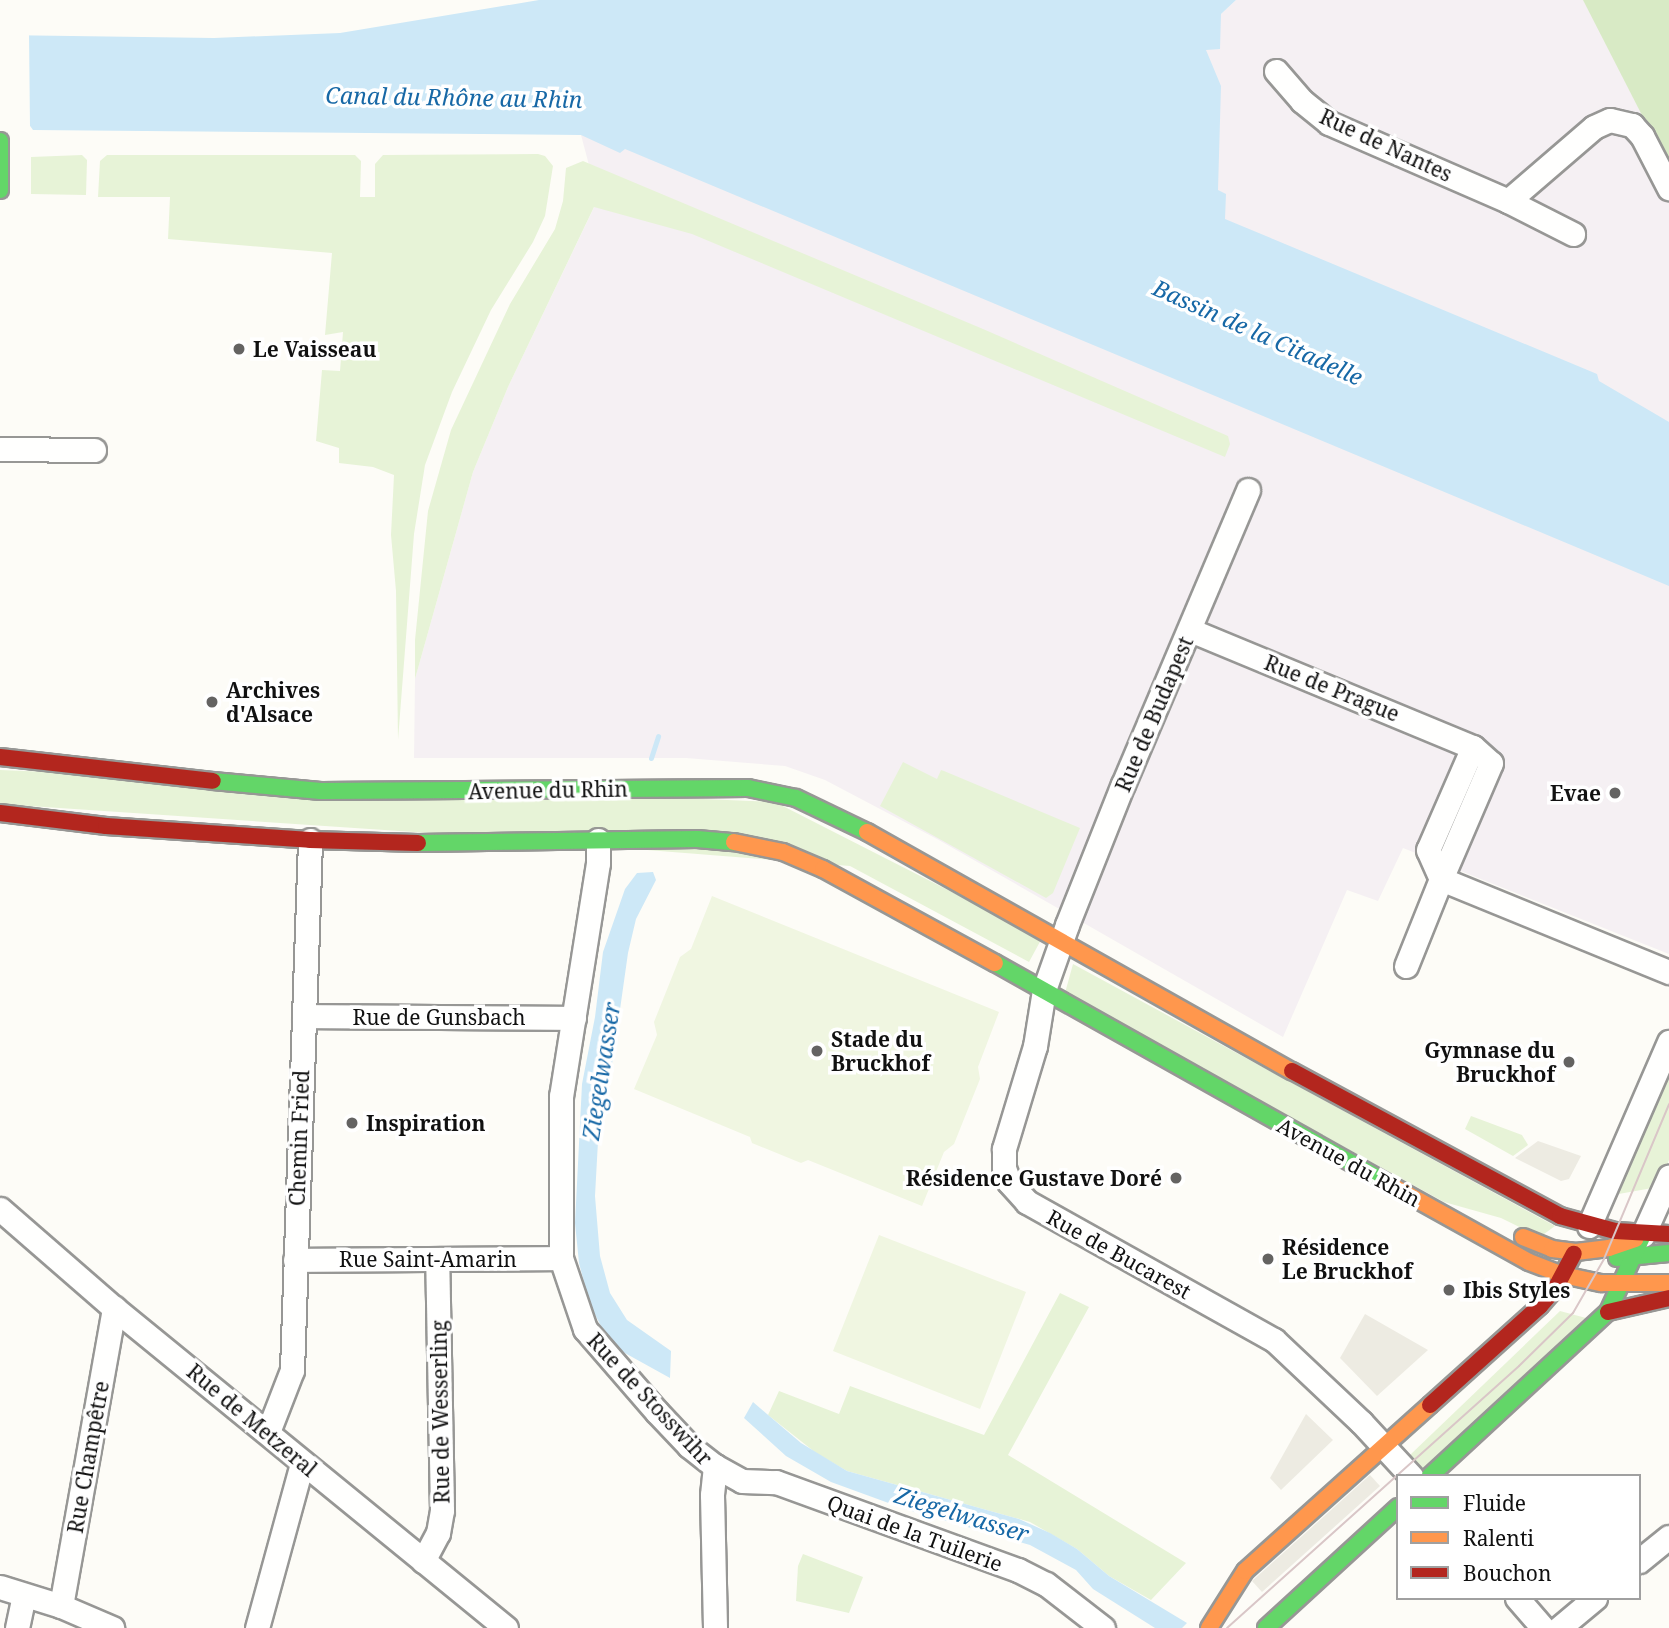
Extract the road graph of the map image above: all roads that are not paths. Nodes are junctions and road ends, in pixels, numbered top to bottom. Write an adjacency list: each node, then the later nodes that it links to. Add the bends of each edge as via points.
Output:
1 (1276, 71): 5 (street, Rue de Nantes, via 1301,101 1329,123)
2 (0, 141): 3 (main road)
3 (0, 188)
4 (1669, 188): 5 (street, via 1642,136 1632,125 1610,120 1594,127)
5 (1508, 201): 6 (street, Rue de Nantes)
6 (1573, 234)
7 (0, 449): 8 (street)
8 (94, 450)
9 (1248, 490): 10 (street, Rue de Budapest)
10 (1190, 630): 15 (street, Rue de Prague, via 1474,747 1428,850); 16 (street, Rue de Budapest)
11 (0, 757): 16 (main road, Avenue du Rhin, via 321,791 748,788 796,798 839,816)
12 (0, 813): 13 (main road, Avenue du Rhin, via 106,826)
13 (310, 840): 14 (main road, Avenue du Rhin); 20 (street, Chemin Fried)
14 (598, 841): 19 (main road, Avenue du Rhin, via 697,839 748,843 783,852 823,869); 21 (street, Rue de Stosswihr)
15 (1441, 878): 17 (street); 18 (street)
16 (1062, 939): 19 (street); 27 (main road, Avenue du Rhin, via 1371,1115 1560,1216)
17 (1406, 966)
18 (1669, 972)
19 (1044, 990): 24 (main road, Avenue du Rhin); 43 (street, Rue de Bucarest, via 1035,1046 1004,1149 1009,1182 1027,1202 1274,1340)
20 (304, 1016): 21 (street, Rue de Gunsbach); 35 (street, Chemin Fried)
21 (573, 1018): 33 (street, Rue de Stosswihr, via 561,1096)
22 (1669, 1042): 27 (street)
23 (1669, 1177): 30 (street)
24 (1427, 1206): 26 (main road); 36 (main road, Avenue du Rhin, via 1519,1257)
25 (0, 1209): 40 (street, Rue de Metzeral)
26 (1491, 1221)
27 (1589, 1226): 30 (main road, Avenue du Rhin); 31 (main road)
28 (1509, 1230): 31 (main road, via 1552,1248)
29 (1669, 1234): 30 (main road, Avenue du Rhin)
30 (1638, 1246): 31 (main road); 32 (main road); 36 (main road); 38 (main road)
31 (1576, 1252): 36 (main road)
32 (1669, 1253)
33 (561, 1258): 34 (street, Rue Saint-Amarin); 45 (street, Rue de Stosswihr, via 585,1329 689,1446)
34 (437, 1259): 35 (street, Rue Saint-Amarin); 51 (street, Rue de Wesserling, via 442,1510 438,1533)
35 (295, 1260): 42 (street, Chemin Fried, via 292,1370)
36 (1563, 1275): 38 (main road, Avenue du Rhin); 43 (main road, via 1540,1306)
37 (1669, 1283): 38 (main road, Avenue du Rhin)
38 (1620, 1285): 41 (main road)
39 (1669, 1298): 41 (main road)
40 (114, 1308): 42 (street, Rue de Metzeral); 56 (street, Rue Champêtre)
41 (1608, 1312): 47 (main road)
42 (268, 1432): 44 (street, Rue de Metzeral)
43 (1384, 1446): 46 (street, Rue de Bucarest); 64 (main road, via 1245,1571)
44 (302, 1463): 51 (street, Rue de Metzeral); 60 (street)
45 (715, 1466): 62 (street, Rue de Stosswihr); 63 (street, Quai de la Tuilerie, via 742,1481 776,1482 1018,1570 1046,1584)
46 (1409, 1474)
47 (1432, 1474)
48 (1396, 1509): 57 (main road)
49 (1669, 1537): 50 (street)
50 (1641, 1559)
51 (423, 1561): 61 (street, Rue de Metzeral)
52 (0, 1587): 53 (street)
53 (24, 1596): 56 (street); 58 (street)
54 (1519, 1600): 65 (street)
55 (1593, 1600): 66 (street)
56 (61, 1606): 59 (street)
57 (1271, 1626)
58 (17, 1628)
59 (112, 1628)
60 (257, 1628)
61 (506, 1628)
62 (715, 1628)
63 (1103, 1628)
64 (1209, 1628)
65 (1543, 1628)
66 (1559, 1628)

